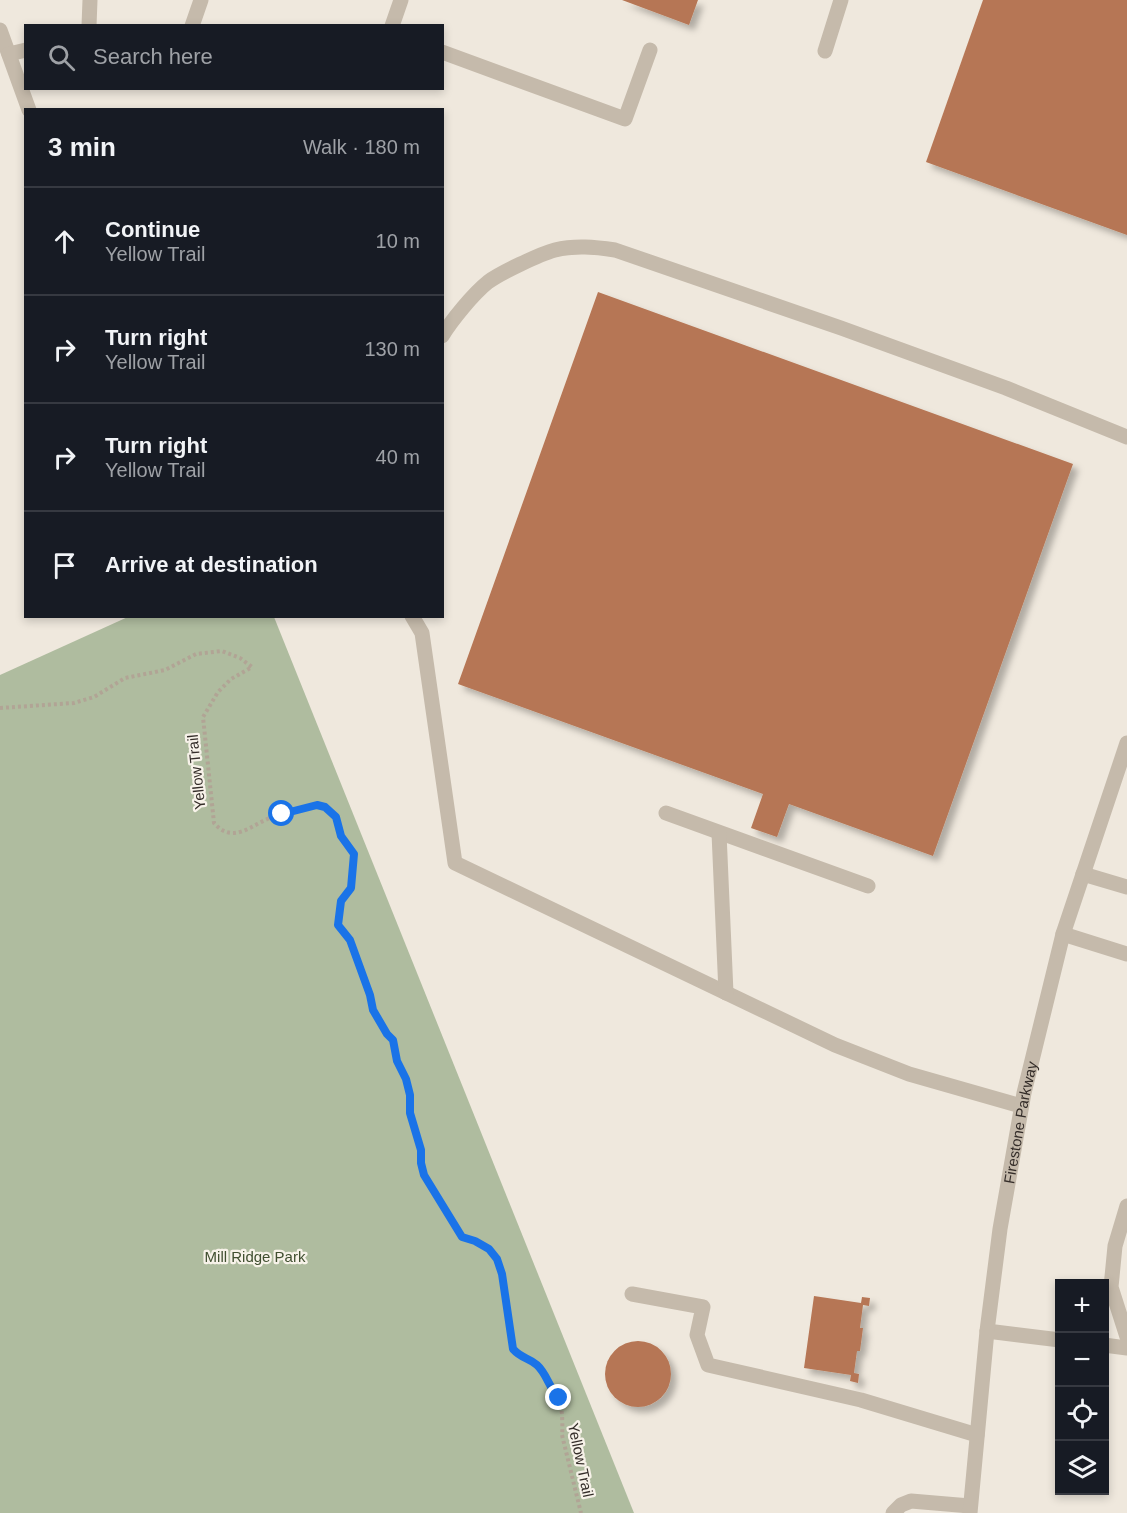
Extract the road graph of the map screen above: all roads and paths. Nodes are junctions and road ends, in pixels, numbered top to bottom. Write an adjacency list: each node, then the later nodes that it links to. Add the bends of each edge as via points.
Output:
1 (90, 0): 5 (street)
2 (201, 0): 6 (street)
3 (401, 0): 7 (street)
4 (841, 0): 11 (street)
5 (89, 24)
6 (193, 24)
7 (393, 24)
8 (0, 30): 13 (street)
9 (24, 50): 13 (street)
10 (650, 50): 12 (street, via 625,119)
11 (825, 51)
12 (444, 53)
13 (9, 54): 14 (street)
14 (28, 108)
15 (444, 334): 16 (street, via 488,282 513,268 554,250 588,246 615,250 984,380)
16 (1127, 437)
17 (413, 618): 27 (street, via 422,633 455,863)
18 (0, 708): 38 (path, Yellow Trail, via 74,703 94,697 125,678 165,670 196,654 222,651 252,667 218,692 203,717 214,823 220,830 233,833 317,805 336,817 341,836 354,854 351,888 341,901 338,925 350,940 373,1010 393,1040 410,1095 410,1113 424,1175 462,1237 489,1249 497,1259 513,1349 537,1365 559,1398 562,1435)
19 (1127, 743): 22 (street, Firestone Parkway)
20 (666, 813): 21 (street)
21 (719, 833): 23 (street); 27 (street)
22 (1083, 874): 24 (street); 25 (street, Firestone Parkway)
23 (868, 886)
24 (1127, 887)
25 (1063, 934): 26 (street); 28 (street, Firestone Parkway)
26 (1127, 954)
27 (726, 993): 28 (street, via 826,1041 909,1074)
28 (1021, 1106): 31 (street, Firestone Parkway)
29 (1127, 1206): 32 (street, via 1115,1246 1111,1287)
30 (632, 1294): 36 (street, via 703,1307 697,1335 708,1365 861,1400)
31 (987, 1331): 33 (street); 36 (street, Firestone Parkway)
32 (1127, 1336)
33 (1055, 1340)
34 (1109, 1346): 35 (street)
35 (1127, 1348)
36 (976, 1435): 37 (street, Firestone Parkway)
37 (970, 1509): 39 (street, via 911,1501)
38 (581, 1513)
39 (893, 1513)

